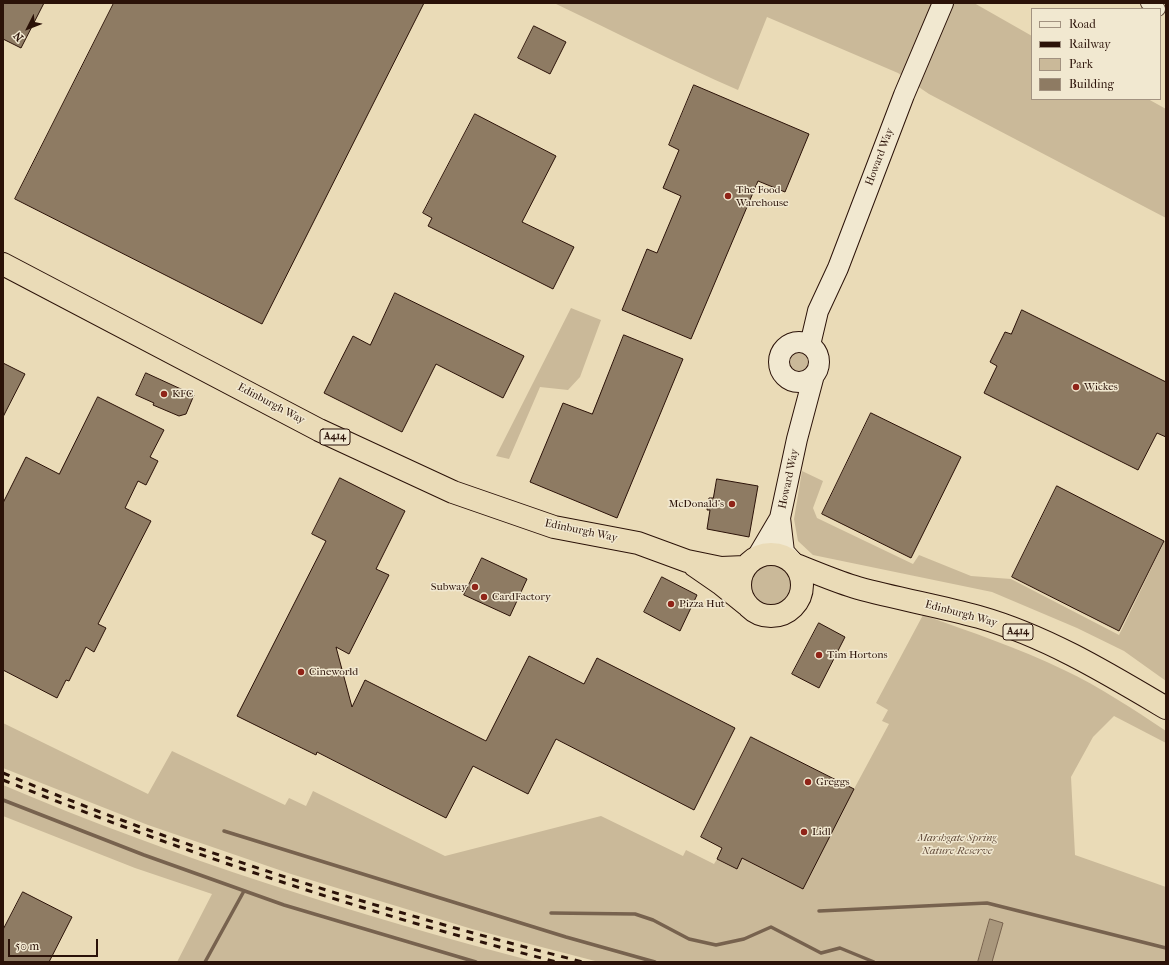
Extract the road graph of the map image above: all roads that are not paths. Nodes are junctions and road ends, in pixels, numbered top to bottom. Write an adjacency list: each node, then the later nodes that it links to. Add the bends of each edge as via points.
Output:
1 (943, 3): 3 (street, Howard Way, via 904,95 838,268)
2 (3, 264): 6 (highway, Edinburgh Way / A414, via 319,430 453,492 554,527 638,543)
3 (802, 343): 4 (street, via 815,349 819,362); 4 (street, via 784,348 778,360 785,377)
4 (805, 379): 5 (street, Howard Way, via 797,439)
5 (780, 518): 7 (street); 8 (street, via 784,552)
6 (687, 561): 7 (highway, Edinburgh Way / A414, via 721,568); 11 (highway, Edinburgh Way / A414)
7 (751, 562): 8 (highway, via 774,553); 11 (highway, via 740,582 741,592)
8 (794, 563): 9 (highway, Edinburgh Way / A414, via 818,575); 10 (highway, via 803,582 802,594)
9 (858, 588): 10 (highway, Edinburgh Way / A414, via 824,592); 12 (highway, Edinburgh Way / A414, via 980,617 1046,642 1107,673)
10 (797, 604): 11 (highway, via 778,616 760,614)
11 (748, 606)
12 (1166, 708)

